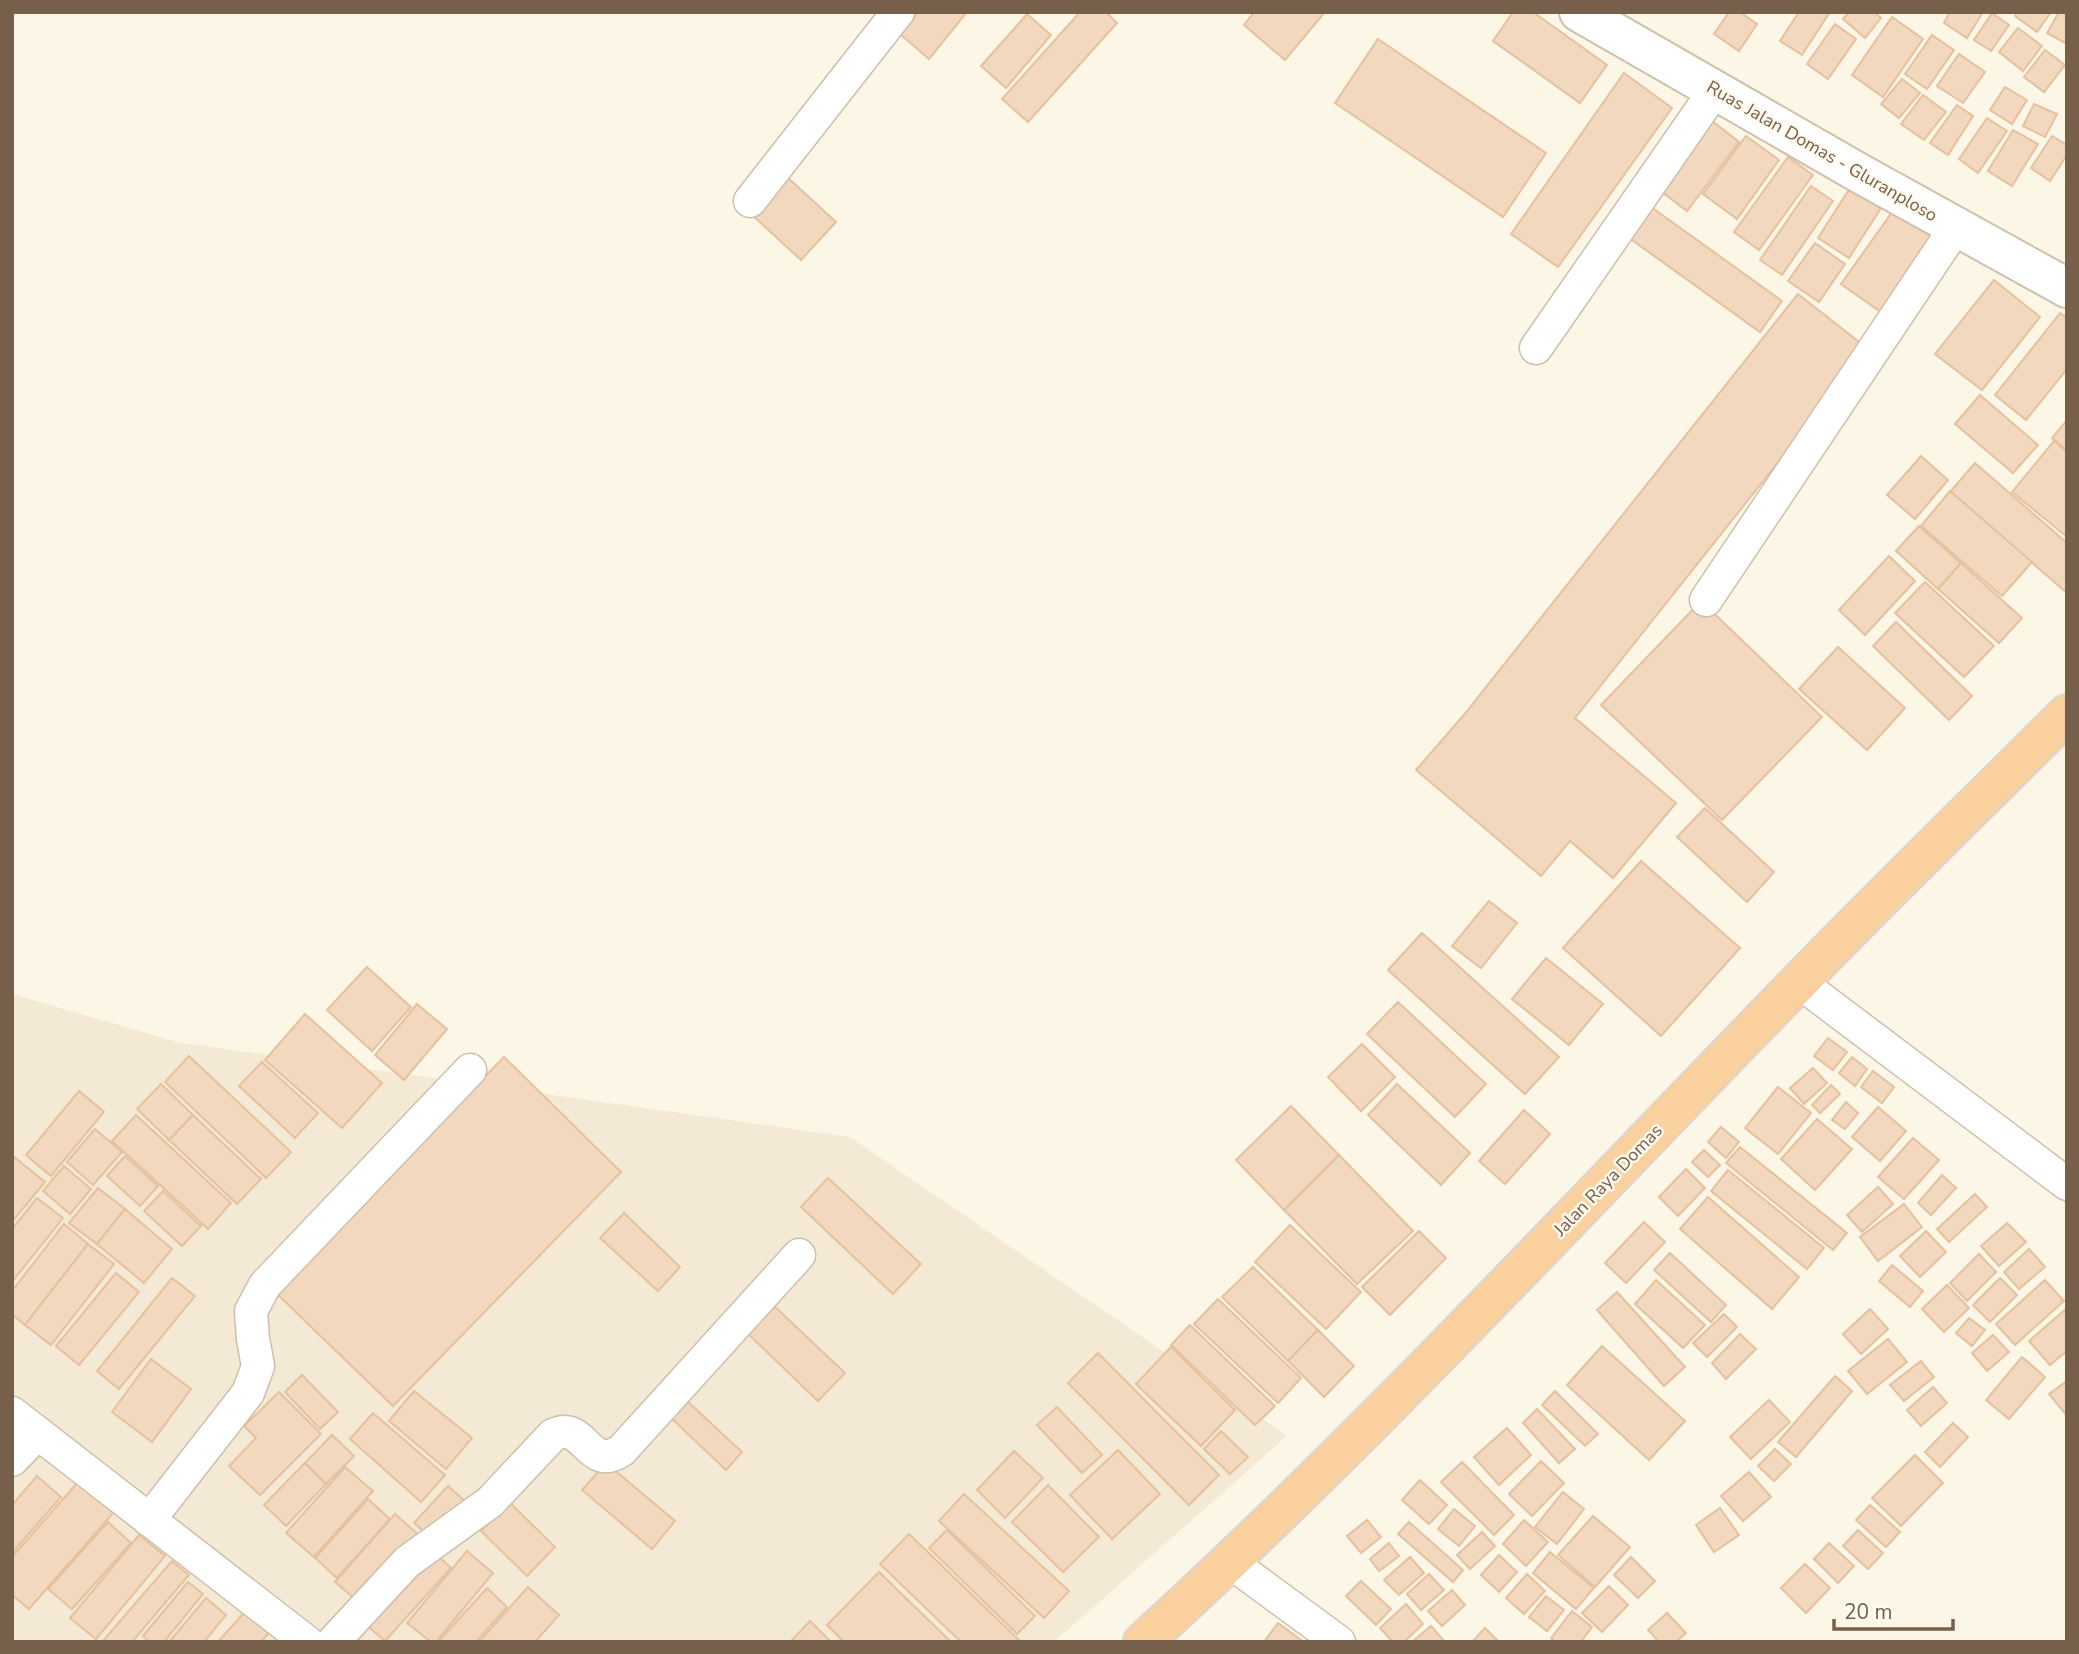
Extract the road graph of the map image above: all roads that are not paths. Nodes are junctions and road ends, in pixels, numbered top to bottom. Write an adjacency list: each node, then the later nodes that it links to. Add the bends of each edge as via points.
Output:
1 (898, 12): 4 (street)
2 (1579, 12): 3 (main road, Ruas Jalan Domas - Gluranploso)
3 (1715, 90): 5 (main road, Ruas Jalan Domas - Gluranploso); 7 (street)
4 (750, 201)
5 (1956, 227): 6 (main road, Ruas Jalan Domas - Gluranploso); 8 (street)
6 (2067, 288)
7 (1536, 348)
8 (1706, 600)
9 (2067, 714): 10 (highway, Jalan Raya Domas)
10 (1799, 982): 12 (street); 18 (highway, Jalan Raya Domas, via 1496,1297)
11 (470, 1070): 17 (street, via 265,1285 251,1311 258,1366 248,1393)
12 (2067, 1184)
13 (799, 1255): 20 (street, via 622,1450 599,1456 575,1434 563,1431 553,1435 490,1502 407,1562)
14 (12, 1413): 15 (street)
15 (38, 1433): 16 (street); 17 (street)
16 (12, 1460)
17 (149, 1520): 19 (street)
18 (1230, 1562): 21 (highway, Jalan Raya Domas); 22 (street)
19 (307, 1642)
20 (333, 1642)
21 (1143, 1642)
22 (1339, 1642)

